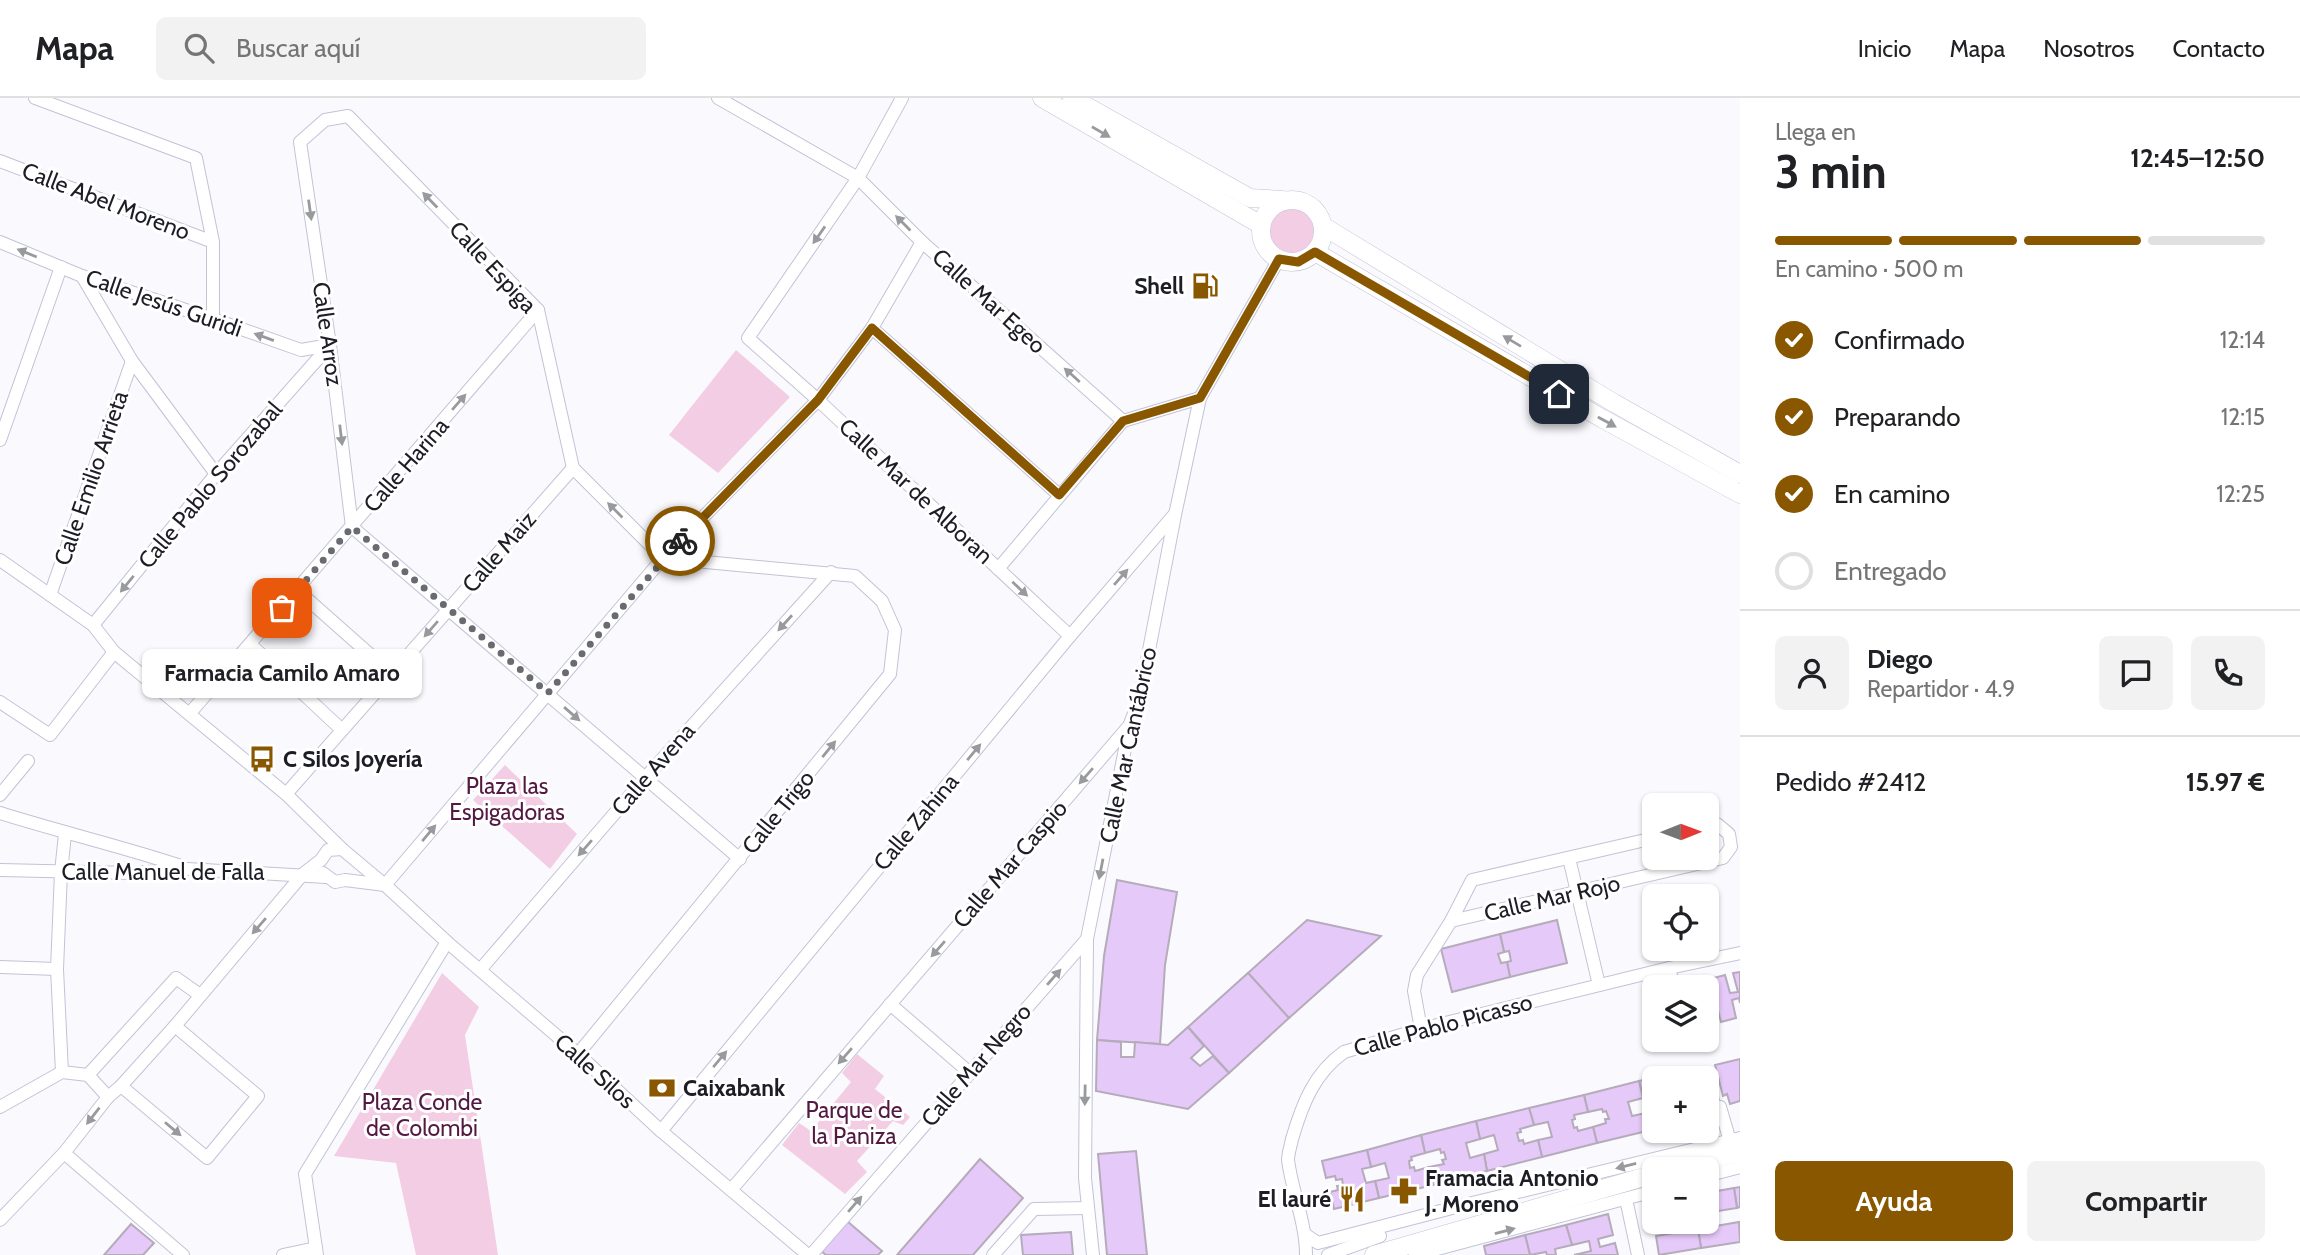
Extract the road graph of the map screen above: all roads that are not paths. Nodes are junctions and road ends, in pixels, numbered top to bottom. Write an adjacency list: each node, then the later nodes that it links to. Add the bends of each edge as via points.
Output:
1 (36, 98): 13 (street, via 197,158)
2 (902, 98): 8 (street)
3 (1042, 98): 10 (main road, one-way to 10)
4 (1072, 98): 9 (main road, via 1250,198)
5 (721, 99): 8 (street, Calle Mar Egeo)
6 (300, 142): 19 (street, Calle Espiga, one-way to 6, via 348,116 325,120); 22 (street, Calle Arroz, one-way to 22)
7 (0, 161): 13 (street, Calle Abel Moreno)
8 (858, 178): 14 (street, Calle Mar Egeo, one-way to 8); 25 (street, Calle Mar de Alboran, one-way to 25, via 748,338)
9 (1283, 200): 10 (main road, via 1269,210); 11 (main road, via 1304,201 1314,207)
10 (1261, 225): 16 (main road, via 1265,245)
11 (1324, 226): 15 (main road); 30 (main road, one-way to 11, via 1614,403)
12 (0, 242): 17 (street, Calle Jesús Guridi, one-way to 12)
13 (213, 242): 20 (street)
14 (922, 242): 21 (street); 26 (street, Calle Mar Egeo, one-way to 14)
15 (1315, 252): 16 (main road, via 1298,262); 31 (main road, one-way to 31)
16 (1279, 259): 24 (street, Calle Mar Cantábrico)
17 (61, 267): 18 (street, Calle Jesús Guridi); 27 (street)
18 (82, 276): 20 (street, Calle Jesús Guridi); 23 (street)
19 (538, 310): 28 (street, Calle Espiga); 34 (street, Calle Harina, one-way to 19)
20 (213, 319): 22 (street, Calle Jesús Guridi, one-way to 20, via 301,351)
21 (872, 328): 25 (street); 32 (street)
22 (330, 345): 29 (street, Calle Pablo Sorozabal); 34 (street, Calle Arroz, one-way to 34)
23 (132, 361): 29 (street); 40 (street, Calle Emilio Arrieta)
24 (1200, 398): 26 (street); 33 (street, Calle Mar Cantábrico)
25 (818, 400): 35 (street); 37 (street, Calle Mar de Alboran)
26 (1123, 421): 32 (street)
27 (0, 440)
28 (573, 468): 35 (street, one-way to 28); 41 (street, Calle Maiz)
29 (216, 474): 42 (street, Calle Pablo Sorozabal, one-way to 42)
30 (1740, 474)
31 (1740, 494)
32 (1059, 495): 37 (street)
33 (1174, 515): 43 (street, Calle Zahina, one-way to 33); 50 (street, Calle Mar Cantábrico, via 1140,697)
34 (352, 527): 39 (street, Calle Harina); 41 (street)
35 (663, 558): 38 (street, Calle Trigo); 47 (street)
36 (0, 560): 40 (street)
37 (998, 569): 43 (street, Calle Mar de Alboran, one-way to 43)
38 (831, 572): 53 (street, Calle Avena, one-way to 53); 65 (street, Calle Trigo, one-way to 38, via 890,674 895,630 882,601 855,576)
39 (297, 590): 44 (street, Calle Harina); 46 (street)
40 (50, 595): 42 (street)
41 (449, 609): 46 (street, Calle Maiz, one-way to 46); 47 (street)
42 (93, 625): 45 (street)
43 (1070, 636): 98 (street, Calle Zahina, one-way to 43)
44 (250, 644): 49 (street, Calle Harina); 51 (street)
45 (114, 652): 48 (street, via 50,735); 49 (street)
46 (392, 674): 51 (street, Calle Maiz)
47 (548, 693): 53 (street, one-way to 53); 74 (street, one-way to 47)
48 (0, 702)
49 (190, 713): 54 (street)
50 (1130, 724): 77 (street, Calle Mar Cantábrico, one-way to 77); 87 (street, Calle Mar Caspio, one-way to 87)
51 (342, 730): 54 (street, Calle Maiz)
52 (28, 761): 55 (street)
53 (645, 778): 65 (street); 83 (street, Calle Avena, one-way to 83)
54 (286, 794): 58 (street)
55 (0, 795)
56 (0, 813): 59 (street)
57 (1719, 826): 66 (street, Calle Mar Rojo, via 1729,834 1731,847)
58 (323, 828): 61 (street); 62 (street)
59 (65, 834): 67 (street); 70 (street)
60 (1642, 841): 64 (street, Calle Mar Rojo)
61 (342, 849): 62 (street); 63 (street)
62 (325, 855): 71 (street); 72 (street, via 321,869)
63 (353, 858): 73 (street, via 354,868); 74 (street, Calle Silos)
64 (1569, 858): 75 (street, Calle Mar Rojo); 76 (street, Calle Mar Rojo, via 1472,880)
65 (740, 859): 90 (street, Calle Trigo)
66 (1719, 859)
67 (187, 869): 70 (street, Calle Manuel de Falla); 71 (street, Calle Manuel de Falla)
68 (0, 870): 70 (street, Calle Manuel de Falla)
69 (1673, 870): 75 (street, Calle Mar Rojo)
70 (61, 872): 82 (street)
71 (303, 874): 72 (street, Calle Manuel de Falla); 86 (street, one-way to 86)
72 (326, 877): 73 (street, via 335,882)
73 (345, 880): 74 (street)
74 (385, 885): 78 (street, Calle Silos)
75 (1578, 893): 76 (street, Calle Mar Rojo); 85 (street, Calle Mar Rojo)
76 (1451, 921): 89 (street, Calle Mar Rojo, via 1417,975 1414,991)
77 (1087, 939): 92 (street, Calle Mar Negro, one-way to 77); 109 (street, Calle Mar Cantábrico, one-way to 109)
78 (447, 942): 83 (street, Calle Silos); 114 (street, via 305,1174)
79 (1740, 953): 81 (street, Calle Pablo Picasso)
80 (0, 967): 82 (street)
81 (1669, 968): 84 (street); 85 (street, Calle Pablo Picasso)
82 (57, 969): 91 (street)
83 (480, 970): 90 (street, Calle Silos)
84 (1671, 975)
85 (1599, 985): 89 (street, Calle Pablo Picasso)
86 (200, 995): 88 (street); 93 (street, via 176,978)
87 (890, 1004): 92 (street); 105 (street, Calle Mar Caspio, one-way to 105)
88 (175, 1026): 94 (street); 94 (street, one-way to 88, via 208,1158 258,1097)
89 (1421, 1029): 111 (street, Calle Pablo Picasso, via 1344,1052 1320,1074 1309,1093 1288,1156)
90 (578, 1054): 98 (street, Calle Silos)
91 (62, 1072): 93 (street); 96 (street)
92 (970, 1073): 117 (street, Calle Mar Negro, one-way to 92)
93 (88, 1075): 95 (street)
94 (121, 1086): 95 (street)
95 (108, 1097): 100 (street, one-way to 100)
96 (0, 1107)
97 (1719, 1107): 99 (street)
98 (661, 1130): 105 (street, Calle Silos)
99 (1737, 1144): 101 (main road); 108 (street, one-way to 108)
100 (64, 1153): 110 (street); 115 (street)
101 (1704, 1157)
102 (1740, 1167): 103 (street)
103 (1719, 1173)
104 (1642, 1177): 123 (main road)
105 (731, 1190): 117 (street, Calle Silos)
106 (1642, 1194): 107 (street)
107 (1626, 1199): 113 (street, one-way to 107); 126 (street)
108 (1456, 1207): 111 (street, via 1318,1244); 122 (street)
109 (1088, 1208): 112 (street, via 1034,1209); 120 (street, Calle Mar Cantábrico)
110 (0, 1220)
111 (1306, 1235): 121 (street, Calle Pablo Picasso)
112 (1008, 1238): 118 (street); 119 (street)
113 (1469, 1240): 124 (street); 125 (street)
114 (317, 1252): 116 (street)
115 (183, 1255)
116 (283, 1255)
117 (809, 1255)
118 (993, 1255)
119 (1010, 1255)
120 (1093, 1255)
121 (1306, 1255)
122 (1328, 1255)
123 (1374, 1255)
124 (1415, 1255)
125 (1472, 1255)
126 (1638, 1255)

